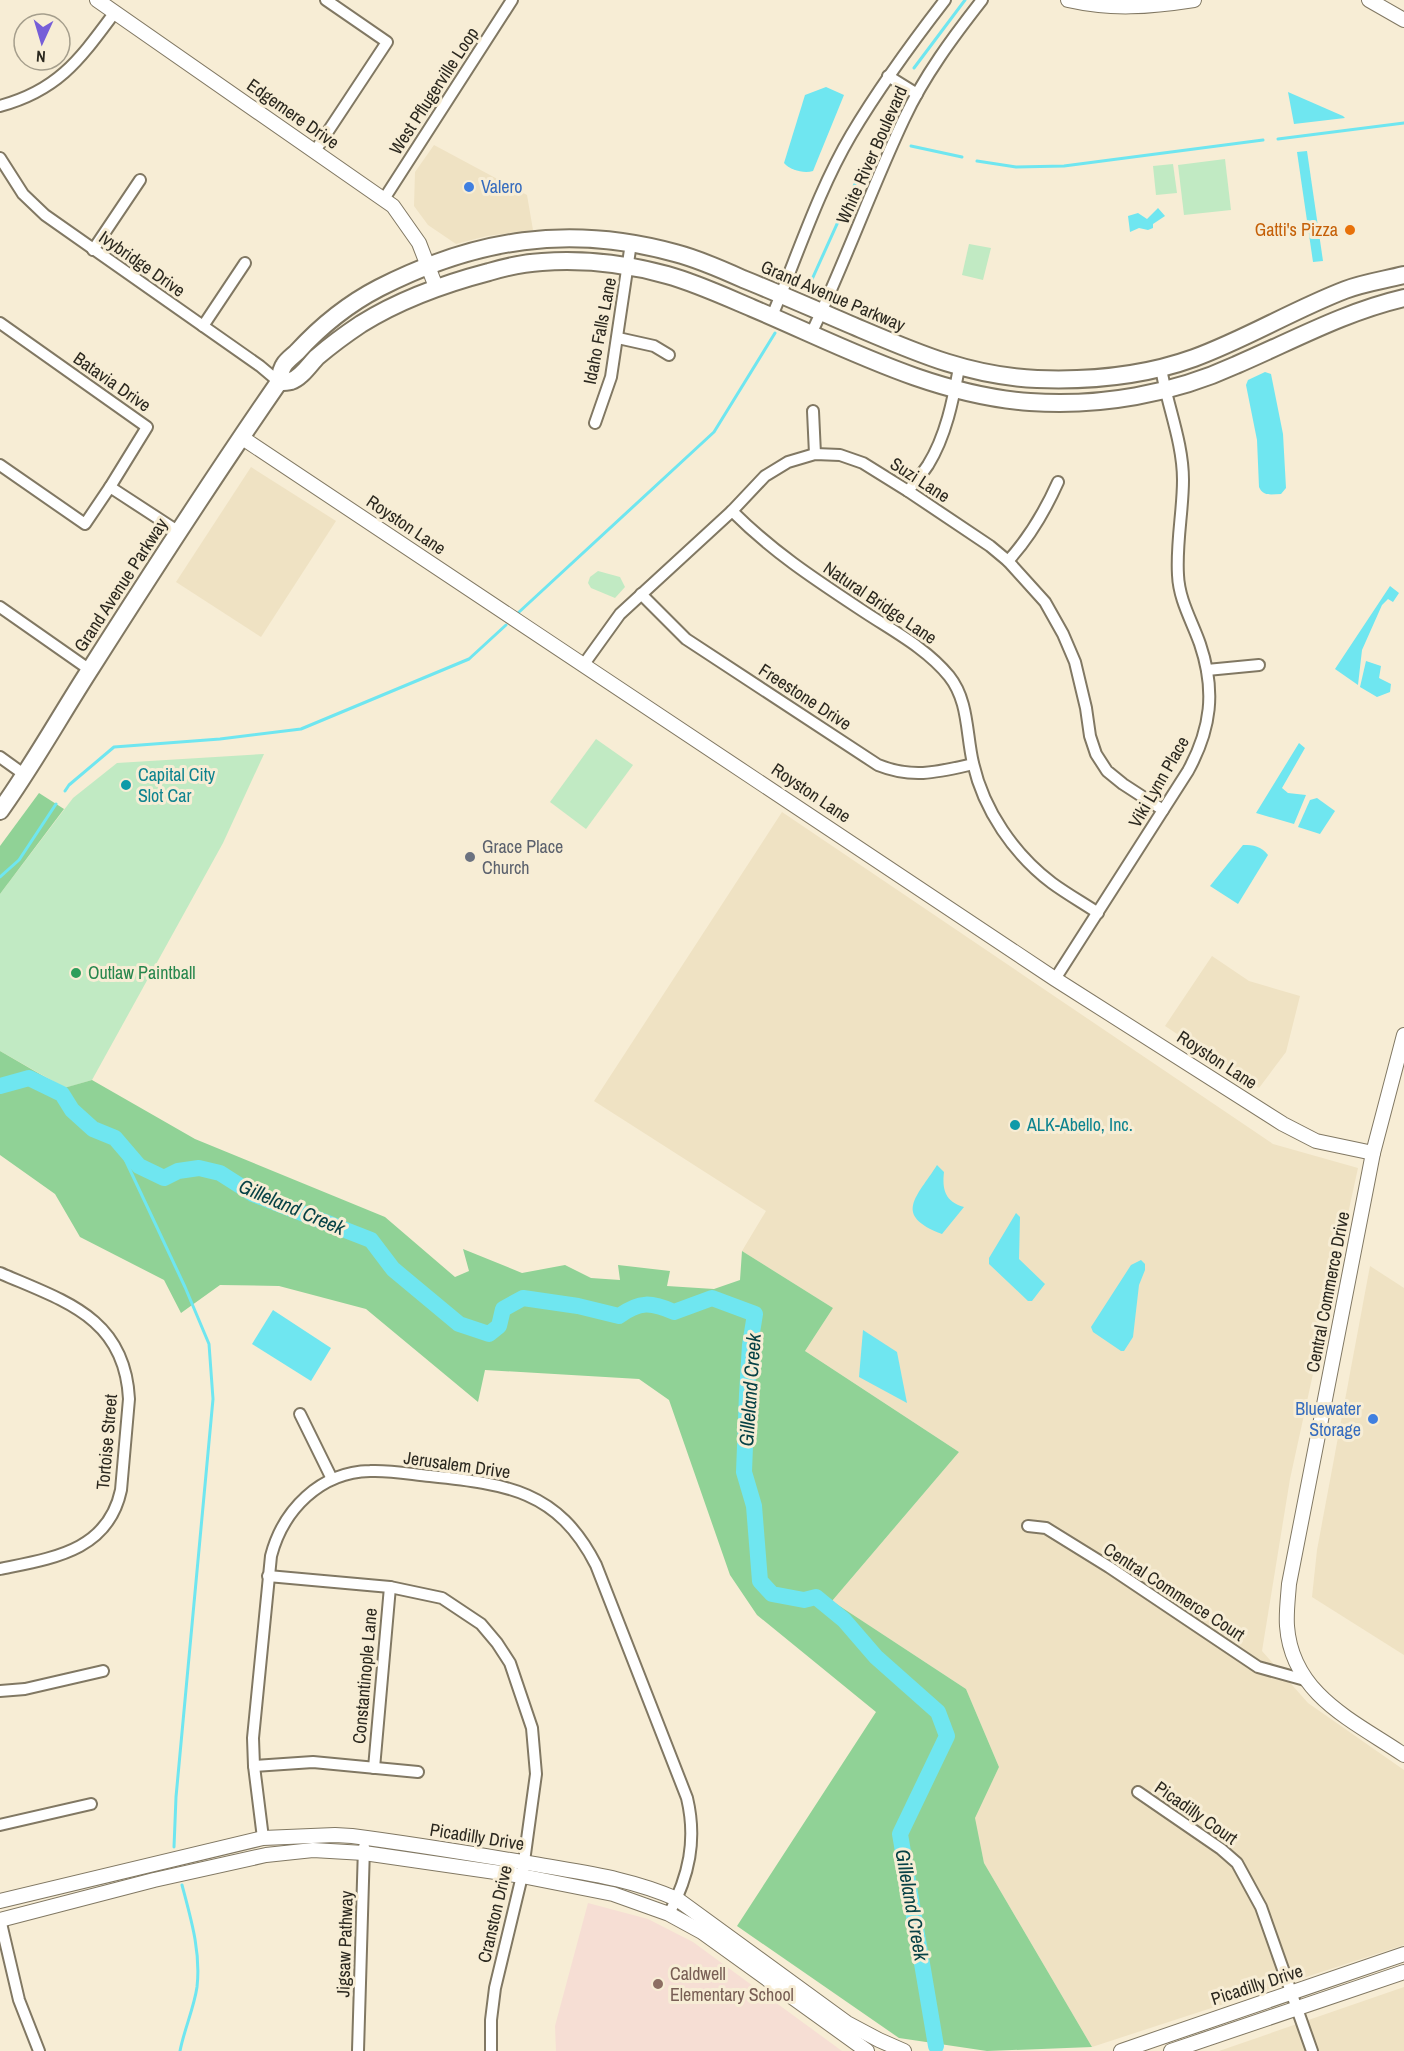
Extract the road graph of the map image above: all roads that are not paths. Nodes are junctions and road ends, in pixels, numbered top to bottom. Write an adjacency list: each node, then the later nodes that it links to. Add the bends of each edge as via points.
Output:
1 (97, 0): 9 (street, Edgemere Drive)
2 (326, 0): 14 (street, via 387,42)
3 (512, 0): 17 (street, West Pflugerville Loop)
4 (945, 0): 11 (street, White River Boulevard)
5 (982, 0): 12 (street, White River Boulevard)
6 (1068, 0): 7 (street, via 1128,8)
7 (1194, 0)
8 (1368, 0): 10 (street)
9 (115, 12): 13 (street, via 62,77 27,98); 14 (street, Edgemere Drive)
10 (1404, 20)
11 (888, 76): 12 (street); 25 (street, White River Boulevard, via 850,137 813,213)
12 (917, 94): 27 (street, White River Boulevard)
13 (0, 106)
14 (315, 151): 17 (street, Edgemere Drive)
15 (0, 158): 19 (street, Ivybridge Drive, via 23,194 45,216)
16 (140, 180): 19 (street)
17 (384, 199): 21 (street, Edgemere Drive, via 403,219)
18 (631, 243): 21 (main road, Grand Avenue Parkway, via 580,238 514,242); 22 (street, Idaho Falls Lane); 25 (main road, Grand Avenue Parkway, via 692,258)
19 (93, 250): 30 (street, Ivybridge Drive)
20 (245, 263): 30 (street)
21 (428, 264): 24 (street, Edgemere Drive); 36 (main road, Grand Avenue Parkway, via 367,294 321,328 282,366)
22 (628, 267): 24 (main road, via 589,261 517,264); 28 (main road, via 679,278); 32 (street, Idaho Falls Lane)
23 (1404, 275): 35 (main road, Grand Avenue Parkway, via 1348,289 1226,345)
24 (436, 287): 36 (main road, via 379,314 338,340 293,381)
25 (782, 295): 27 (main road, Grand Avenue Parkway); 28 (street, White River Boulevard)
26 (1404, 298): 37 (main road, via 1333,320 1236,366)
27 (822, 312): 31 (street, White River Boulevard); 34 (main road, Grand Avenue Parkway)
28 (772, 316): 31 (main road)
29 (0, 322): 45 (street, Batavia Drive, via 147,427)
30 (203, 326): 36 (street, Ivybridge Drive)
31 (811, 334): 38 (main road)
32 (618, 338): 33 (street, via 654,346); 40 (street, Idaho Falls Lane, via 611,377)
33 (669, 355)
34 (959, 368): 35 (main road, Grand Avenue Parkway, via 1036,379 1079,379); 38 (street)
35 (1161, 368): 37 (street, Viki Lynn Place)
36 (279, 382): 41 (main road, Grand Avenue Parkway)
37 (1165, 389): 38 (main road, via 1117,399 1064,403 1030,402); 55 (street, Viki Lynn Place, via 1183,479 1178,575 1185,610)
38 (955, 390): 46 (street, via 938,444)
39 (813, 411): 42 (street)
40 (595, 423)
41 (241, 437): 48 (main road, Grand Avenue Parkway); 52 (street, Royston Lane)
42 (815, 454): 46 (street, Suzi Lane, via 840,455 863,463); 47 (street, Suzi Lane, via 788,462 765,476)
43 (0, 465): 45 (street, via 85,524)
44 (1058, 482): 49 (street, via 1037,524)
45 (111, 487): 48 (street)
46 (908, 491): 49 (street, Suzi Lane)
47 (732, 511): 50 (street, Suzi Lane); 57 (street, Natural Bridge Lane, via 763,542 927,653 950,677 964,704)
48 (179, 532): 54 (main road, Grand Avenue Parkway)
49 (1008, 561): 60 (street, Suzi Lane, via 1045,602 1076,662 1096,754 1107,771)
50 (641, 594): 52 (street, Suzi Lane, via 620,614); 57 (street, Freestone Drive, via 686,639 878,765 920,774)
51 (0, 607): 54 (street)
52 (584, 664): 62 (street, Royston Lane)
53 (1259, 665): 55 (street)
54 (90, 669): 58 (main road, Grand Avenue Parkway)
55 (1207, 670): 60 (street, Viki Lynn Place, via 1207,725 1199,751)
56 (0, 757): 58 (street)
57 (973, 764): 61 (street, Natural Bridge Lane, via 984,795 1010,842 1052,883)
58 (25, 775): 59 (main road, Grand Avenue Parkway)
59 (0, 810)
60 (1163, 810): 61 (street, Viki Lynn Place)
61 (1098, 913): 62 (street, Viki Lynn Place)
62 (1055, 979): 64 (street, Royston Lane, via 1300,1134 1334,1146)
63 (1404, 1035): 64 (street, Central Commerce Drive)
64 (1373, 1153): 73 (street, Central Commerce Drive, via 1289,1584 1287,1627 1294,1661)
65 (0, 1273): 69 (street, Tortoise Street, via 78,1308 99,1324 121,1356 129,1399 121,1490 106,1527 79,1547)
66 (300, 1414): 67 (street)
67 (332, 1479): 70 (street, Jerusalem Drive, via 308,1494 288,1516 275,1541); 86 (street, Jerusalem Drive, via 369,1471 487,1482 513,1488 537,1500 574,1530 597,1565 687,1798 692,1849)
68 (1028, 1526): 73 (street, Central Commerce Court, via 1046,1528 1258,1667)
69 (0, 1569)
70 (268, 1576): 71 (street, Cranston Drive); 76 (street, Jerusalem Drive, via 253,1738)
71 (390, 1587): 77 (street, Constantinople Lane); 85 (street, Cranston Drive, via 442,1598 481,1624 510,1663 532,1728 535,1751 536,1774)
72 (103, 1671): 74 (street)
73 (1305, 1680): 75 (street, Central Commerce Drive, via 1321,1699)
74 (0, 1691)
75 (1404, 1755)
76 (254, 1766): 77 (street, via 313,1762); 82 (street, Jerusalem Drive)
77 (374, 1768): 78 (street)
78 (418, 1772)
79 (1138, 1792): 92 (street, Picadilly Court, via 1237,1863 1261,1907)
80 (91, 1804): 81 (street)
81 (0, 1825)
82 (263, 1838): 83 (street, Picadilly Drive, via 335,1834); 87 (street, Picadilly Drive)
83 (365, 1838): 84 (street, Jigsaw Pathway); 85 (street, Picadilly Drive)
84 (364, 1853): 85 (street, Picadilly Drive); 89 (street, Picadilly Drive, via 313,1850 266,1855); 96 (street, Jigsaw Pathway)
85 (523, 1869): 86 (street, Picadilly Drive, via 619,1878); 88 (street, Picadilly Drive); 97 (street, Cranston Drive, via 495,1988)
86 (677, 1899): 88 (street, Jerusalem Drive); 94 (street, Picadilly Drive)
87 (0, 1901)
88 (669, 1914): 98 (street, Picadilly Drive, via 702,1932)
89 (0, 1920): 95 (street, via 20,2000)
90 (1404, 1954): 92 (street, Picadilly Drive)
91 (1404, 1972): 93 (street, Picadilly Drive)
92 (1292, 1992): 93 (street, Picadilly Court); 100 (street, Picadilly Drive)
93 (1297, 2007): 101 (street, Picadilly Drive); 102 (street, Picadilly Court)
94 (876, 2046): 99 (street, Picadilly Drive)
95 (39, 2051)
96 (358, 2051)
97 (492, 2051)
98 (867, 2051)
99 (904, 2051)
100 (1121, 2051)
101 (1171, 2051)
102 (1312, 2051)

